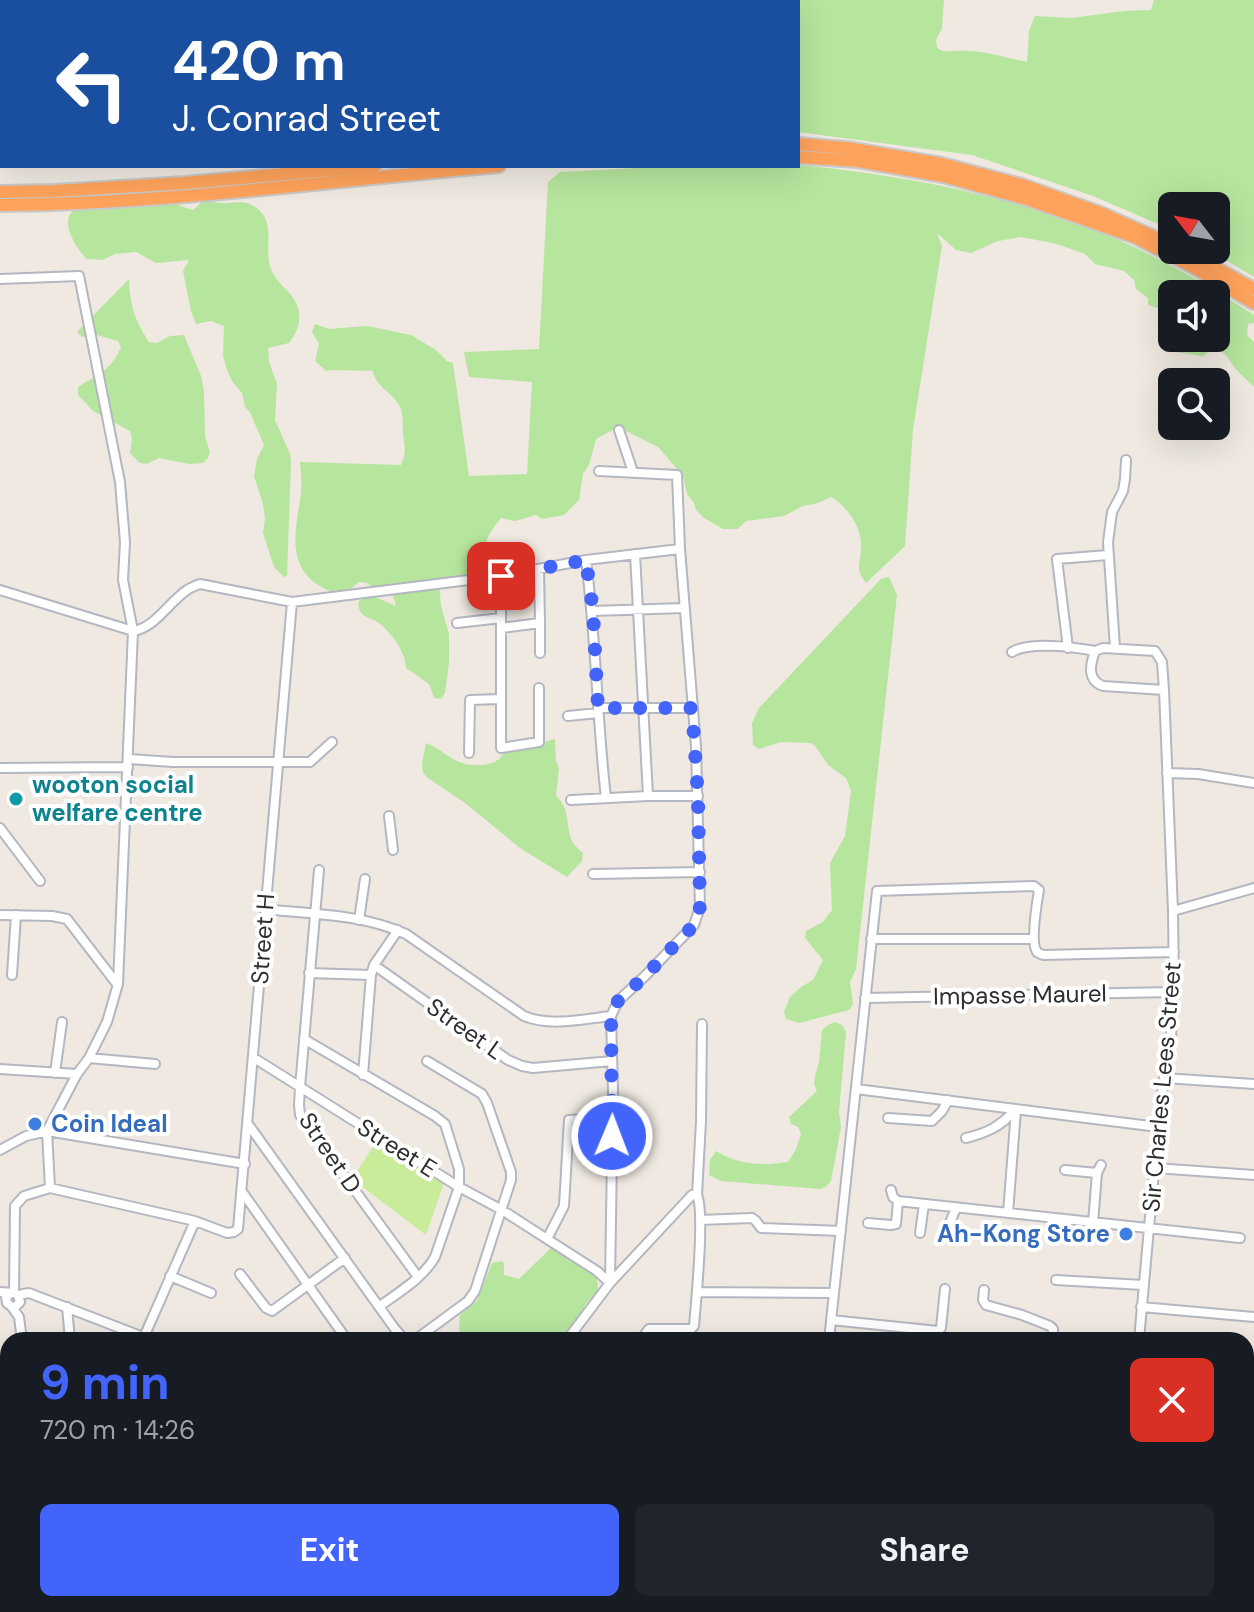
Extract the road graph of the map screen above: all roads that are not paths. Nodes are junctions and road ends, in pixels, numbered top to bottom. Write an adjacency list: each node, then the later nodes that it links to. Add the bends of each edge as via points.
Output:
1 (800, 144): 7 (highway, via 942,164 1009,181)
2 (800, 157): 11 (highway, via 943,176 1027,199 1135,237)
3 (353, 168): 5 (highway)
4 (477, 168): 6 (highway, via 125,200)
5 (0, 192)
6 (0, 205)
7 (1158, 239)
8 (1208, 264): 10 (highway)
9 (0, 279): 30 (street, via 79,276 120,482 123,580)
10 (1254, 289)
11 (1254, 303)
12 (619, 430): 15 (street)
13 (1126, 460): 18 (street, via 1123,491 1112,512)
14 (599, 471): 15 (street)
15 (633, 472): 16 (street, via 677,475)
16 (680, 549): 17 (street); 24 (street)
17 (635, 554): 19 (street); 25 (street)
18 (1108, 555): 31 (street, via 1057,559); 32 (street)
19 (586, 560): 20 (street); 26 (street)
20 (539, 569): 21 (street); 29 (street)
21 (501, 576): 23 (street); 28 (street)
22 (0, 590): 30 (street)
23 (292, 602): 30 (street, via 200,584); 45 (street, Street H)
24 (684, 608): 25 (street); 40 (street)
25 (639, 609): 26 (street); 39 (street)
26 (593, 611): 41 (street)
27 (457, 623): 28 (street)
28 (501, 623): 29 (street); 38 (street)
29 (540, 623): 35 (street)
30 (133, 631): 46 (street)
31 (1068, 648): 33 (street, Sir Charles Lees Street); 34 (street, Sir Charles Lees Street, via 1023,647)
32 (1115, 648): 33 (street, Sir Charles Lees Street); 37 (street, Sir Charles Lees Street, via 1155,651 1162,662)
33 (1095, 651): 37 (street, via 1091,675 1096,684)
34 (1012, 652)
35 (540, 653)
36 (539, 688): 38 (street, via 539,742 501,748)
37 (1164, 690): 48 (street, Sir Charles Lees Street)
38 (501, 699): 44 (street, via 470,700)
39 (644, 708): 40 (street); 41 (street); 50 (street)
40 (692, 708): 51 (street)
41 (598, 711): 42 (street); 52 (street)
42 (568, 716)
43 (332, 742): 45 (street, via 310,762)
44 (469, 753)
45 (278, 761): 46 (street); 63 (street, Street H)
46 (128, 763): 47 (street); 76 (street)
47 (0, 768)
48 (1167, 773): 49 (street); 64 (street, Sir Charles Lees Street)
49 (1254, 783)
50 (648, 796): 51 (street); 52 (street)
51 (698, 796): 58 (street)
52 (606, 798): 53 (street)
53 (571, 800)
54 (389, 816): 56 (street)
55 (0, 828): 61 (street)
56 (393, 850)
57 (319, 870): 67 (street, Street D)
58 (700, 872): 59 (street); 79 (street, via 694,925 618,1001)
59 (593, 874)
60 (365, 879): 68 (street)
61 (40, 881)
62 (1254, 888): 64 (street)
63 (264, 909): 67 (street); 84 (street, Street H)
64 (1173, 911): 72 (street, Sir Charles Lees Street)
65 (0, 915): 66 (street)
66 (16, 915): 75 (street); 76 (street, via 67,919)
67 (314, 915): 68 (street); 74 (street, Street D)
68 (359, 920): 69 (street)
69 (398, 930): 73 (street); 79 (street, via 524,1016 549,1022)
70 (871, 939): 71 (street); 71 (street, via 877,891 1034,886 1039,890); 78 (street)
71 (1034, 939): 72 (street, via 1035,949 1043,955)
72 (1174, 952): 77 (street, Sir Charles Lees Street)
73 (373, 970): 74 (street); 86 (street, Street L, via 522,1066); 91 (street)
74 (309, 973): 82 (street, Street D)
75 (12, 975)
76 (118, 984): 83 (street)
77 (1174, 992): 78 (street, Impasse Maurel); 92 (street, Sir Charles Lees Street)
78 (865, 998): 95 (street)
79 (611, 1016): 86 (street)
80 (62, 1022): 89 (street)
81 (702, 1024): 113 (street)
82 (304, 1039): 91 (street); 94 (street, Street D)
83 (89, 1058): 87 (street); 90 (street)
84 (254, 1058): 94 (street, Street E); 100 (street, Street H)
85 (427, 1061): 117 (street, via 482,1094 487,1103 511,1172)
86 (612, 1061): 98 (street)
87 (155, 1064)
88 (0, 1069): 89 (street)
89 (55, 1073): 90 (street)
90 (77, 1074): 102 (street)
91 (363, 1075): 109 (street, via 445,1124)
92 (1164, 1078): 93 (street); 101 (street, Sir Charles Lees Street)
93 (1254, 1084)
94 (300, 1087): 109 (street, Street E); 132 (street, Street D, via 300,1115)
95 (856, 1089): 96 (street); 124 (street)
96 (948, 1100): 97 (street); 99 (street, via 932,1121)
97 (1016, 1110): 101 (street); 103 (street, via 986,1133); 118 (street)
98 (612, 1117): 128 (street, via 569,1120 564,1206); 134 (street)
99 (888, 1118)
100 (248, 1123): 105 (street, Street H); 129 (street)
101 (1158, 1127): 106 (street, Sir Charles Lees Street)
102 (47, 1131): 104 (street); 105 (street); 110 (street)
103 (966, 1138)
104 (0, 1150)
105 (245, 1164): 112 (street, Street H)
106 (1155, 1168): 108 (street); 123 (street, Sir Charles Lees Street)
107 (1065, 1170): 122 (street, via 1099,1169)
108 (1254, 1175)
109 (459, 1187): 117 (street, Street E); 132 (street, via 435,1257)
110 (50, 1188): 120 (street); 142 (street, via 24,1196 15,1206)
111 (891, 1190): 114 (street)
112 (242, 1192): 120 (street, Street H, via 234,1232); 135 (street)
113 (697, 1195): 119 (street); 134 (street)
114 (898, 1201): 115 (street); 121 (street, via 896,1224)
115 (924, 1204): 116 (street); 125 (street)
116 (956, 1208): 118 (street); 126 (street)
117 (502, 1210): 128 (street, Street E); 155 (street, via 475,1291)
118 (1008, 1213): 122 (street)
119 (700, 1220): 124 (street, via 752,1218 761,1228); 139 (street)
120 (195, 1221): 131 (street)
121 (868, 1223)
122 (1093, 1223): 123 (street)
123 (1149, 1228): 127 (street); 136 (street, Sir Charles Lees Street)
124 (841, 1231): 141 (street)
125 (920, 1233)
126 (945, 1235)
127 (1240, 1238)
128 (547, 1239): 134 (street, Street E)
129 (345, 1258): 135 (street); 144 (street)
130 (240, 1274): 135 (street, via 272,1311)
131 (170, 1276): 140 (street); 152 (street)
132 (418, 1277): 144 (street)
133 (1056, 1280): 136 (street)
134 (610, 1283): 156 (street)
135 (308, 1285): 153 (street)
136 (1143, 1285): 146 (street, Sir Charles Lees Street)
137 (945, 1289): 148 (street, via 938,1331)
138 (984, 1290): 159 (street, via 986,1305 1050,1326)
139 (697, 1292): 141 (street); 157 (street, via 691,1329)
140 (211, 1293)
141 (834, 1293): 148 (street)
142 (14, 1294): 143 (street); 143 (street, via 20,1302 15,1307); 145 (street, via 29,1293)
143 (5, 1300): 149 (street, via 19,1317)
144 (380, 1306): 154 (street)
145 (67, 1307): 150 (street); 151 (street)
146 (1141, 1307): 147 (street); 160 (street, Sir Charles Lees Street)
147 (1254, 1317)
148 (831, 1320): 158 (street)
149 (21, 1332)
150 (69, 1332)
151 (132, 1332)
152 (149, 1332)
153 (341, 1332)
154 (398, 1332)
155 (426, 1332)
156 (573, 1332)
157 (647, 1332)
158 (830, 1332)
159 (1053, 1332)
160 (1139, 1332)

